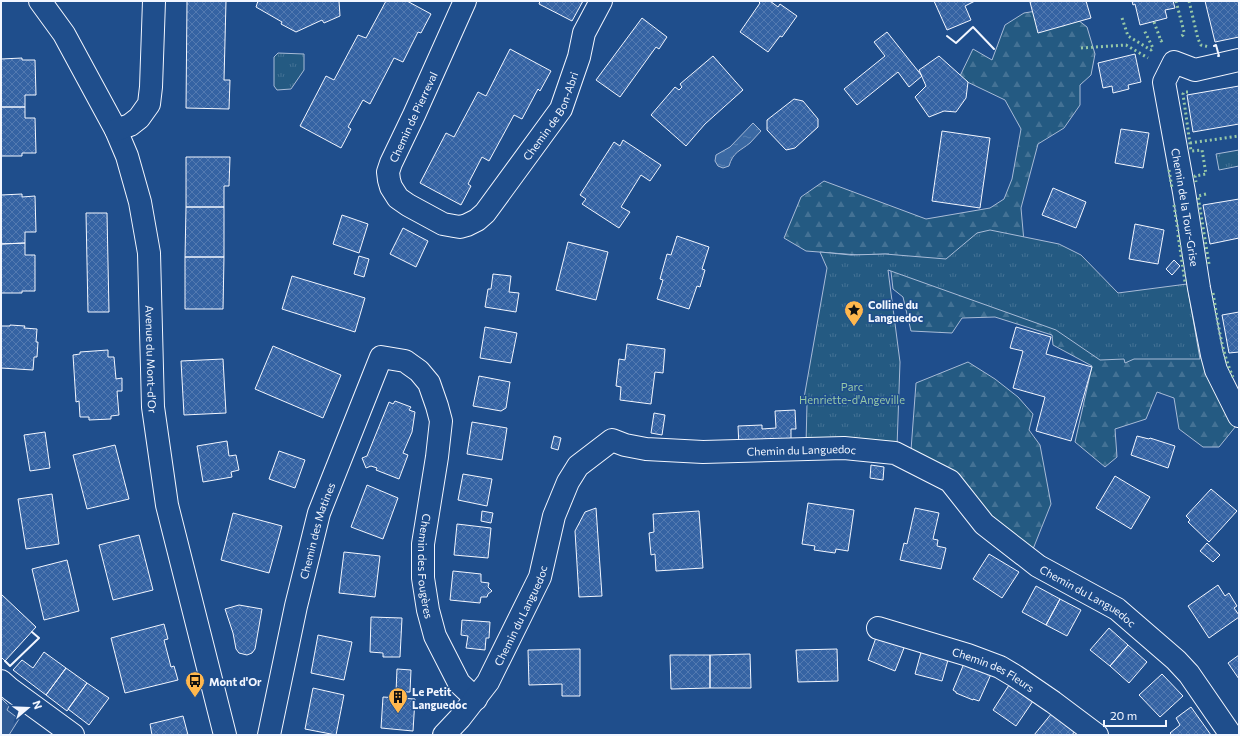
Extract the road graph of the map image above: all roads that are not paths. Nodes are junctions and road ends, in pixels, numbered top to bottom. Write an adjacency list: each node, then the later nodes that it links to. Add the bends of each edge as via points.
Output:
1 (40, 1): 6 (street, Avenue du Mont-d'Or, via 64,34)
2 (154, 1): 6 (street, via 149,104 139,118 130,125)
3 (464, 1): 7 (street, Chemin de Pierreval, via 388,172 391,187 398,198 431,218 443,224 460,227)
4 (601, 1): 7 (street, Chemin de Bon-Abri, via 584,33 579,57 561,109 485,213)
5 (1239, 60): 9 (street, Chemin de la Tour-Grise, via 1194,70 1174,62 1164,82 1212,355 1216,370)
6 (116, 130): 14 (street, Avenue du Mont-d'Or, via 127,156 140,202 149,254 153,407 167,505)
7 (477, 220)
8 (406, 362): 12 (street, Chemin des Fougères, via 419,371 429,383 440,421 423,544 423,578 428,610 435,636 459,683); 15 (street, Chemin des Matines, via 381,357 319,514 296,606)
9 (1239, 416)
10 (878, 628): 17 (street, Chemin des Fleurs, via 1000,667)
11 (1, 681): 13 (street)
12 (476, 699): 16 (street, Chemin du Languedoc); 18 (street, Chemin du Languedoc, via 488,682 540,577 554,516 568,482 578,466 612,440 646,449 704,452 844,448 895,453 950,481 984,524 1038,566 1117,609 1176,660)
13 (73, 735)
14 (225, 735)
15 (269, 735)
16 (444, 735)
17 (1097, 735)
18 (1231, 735)

